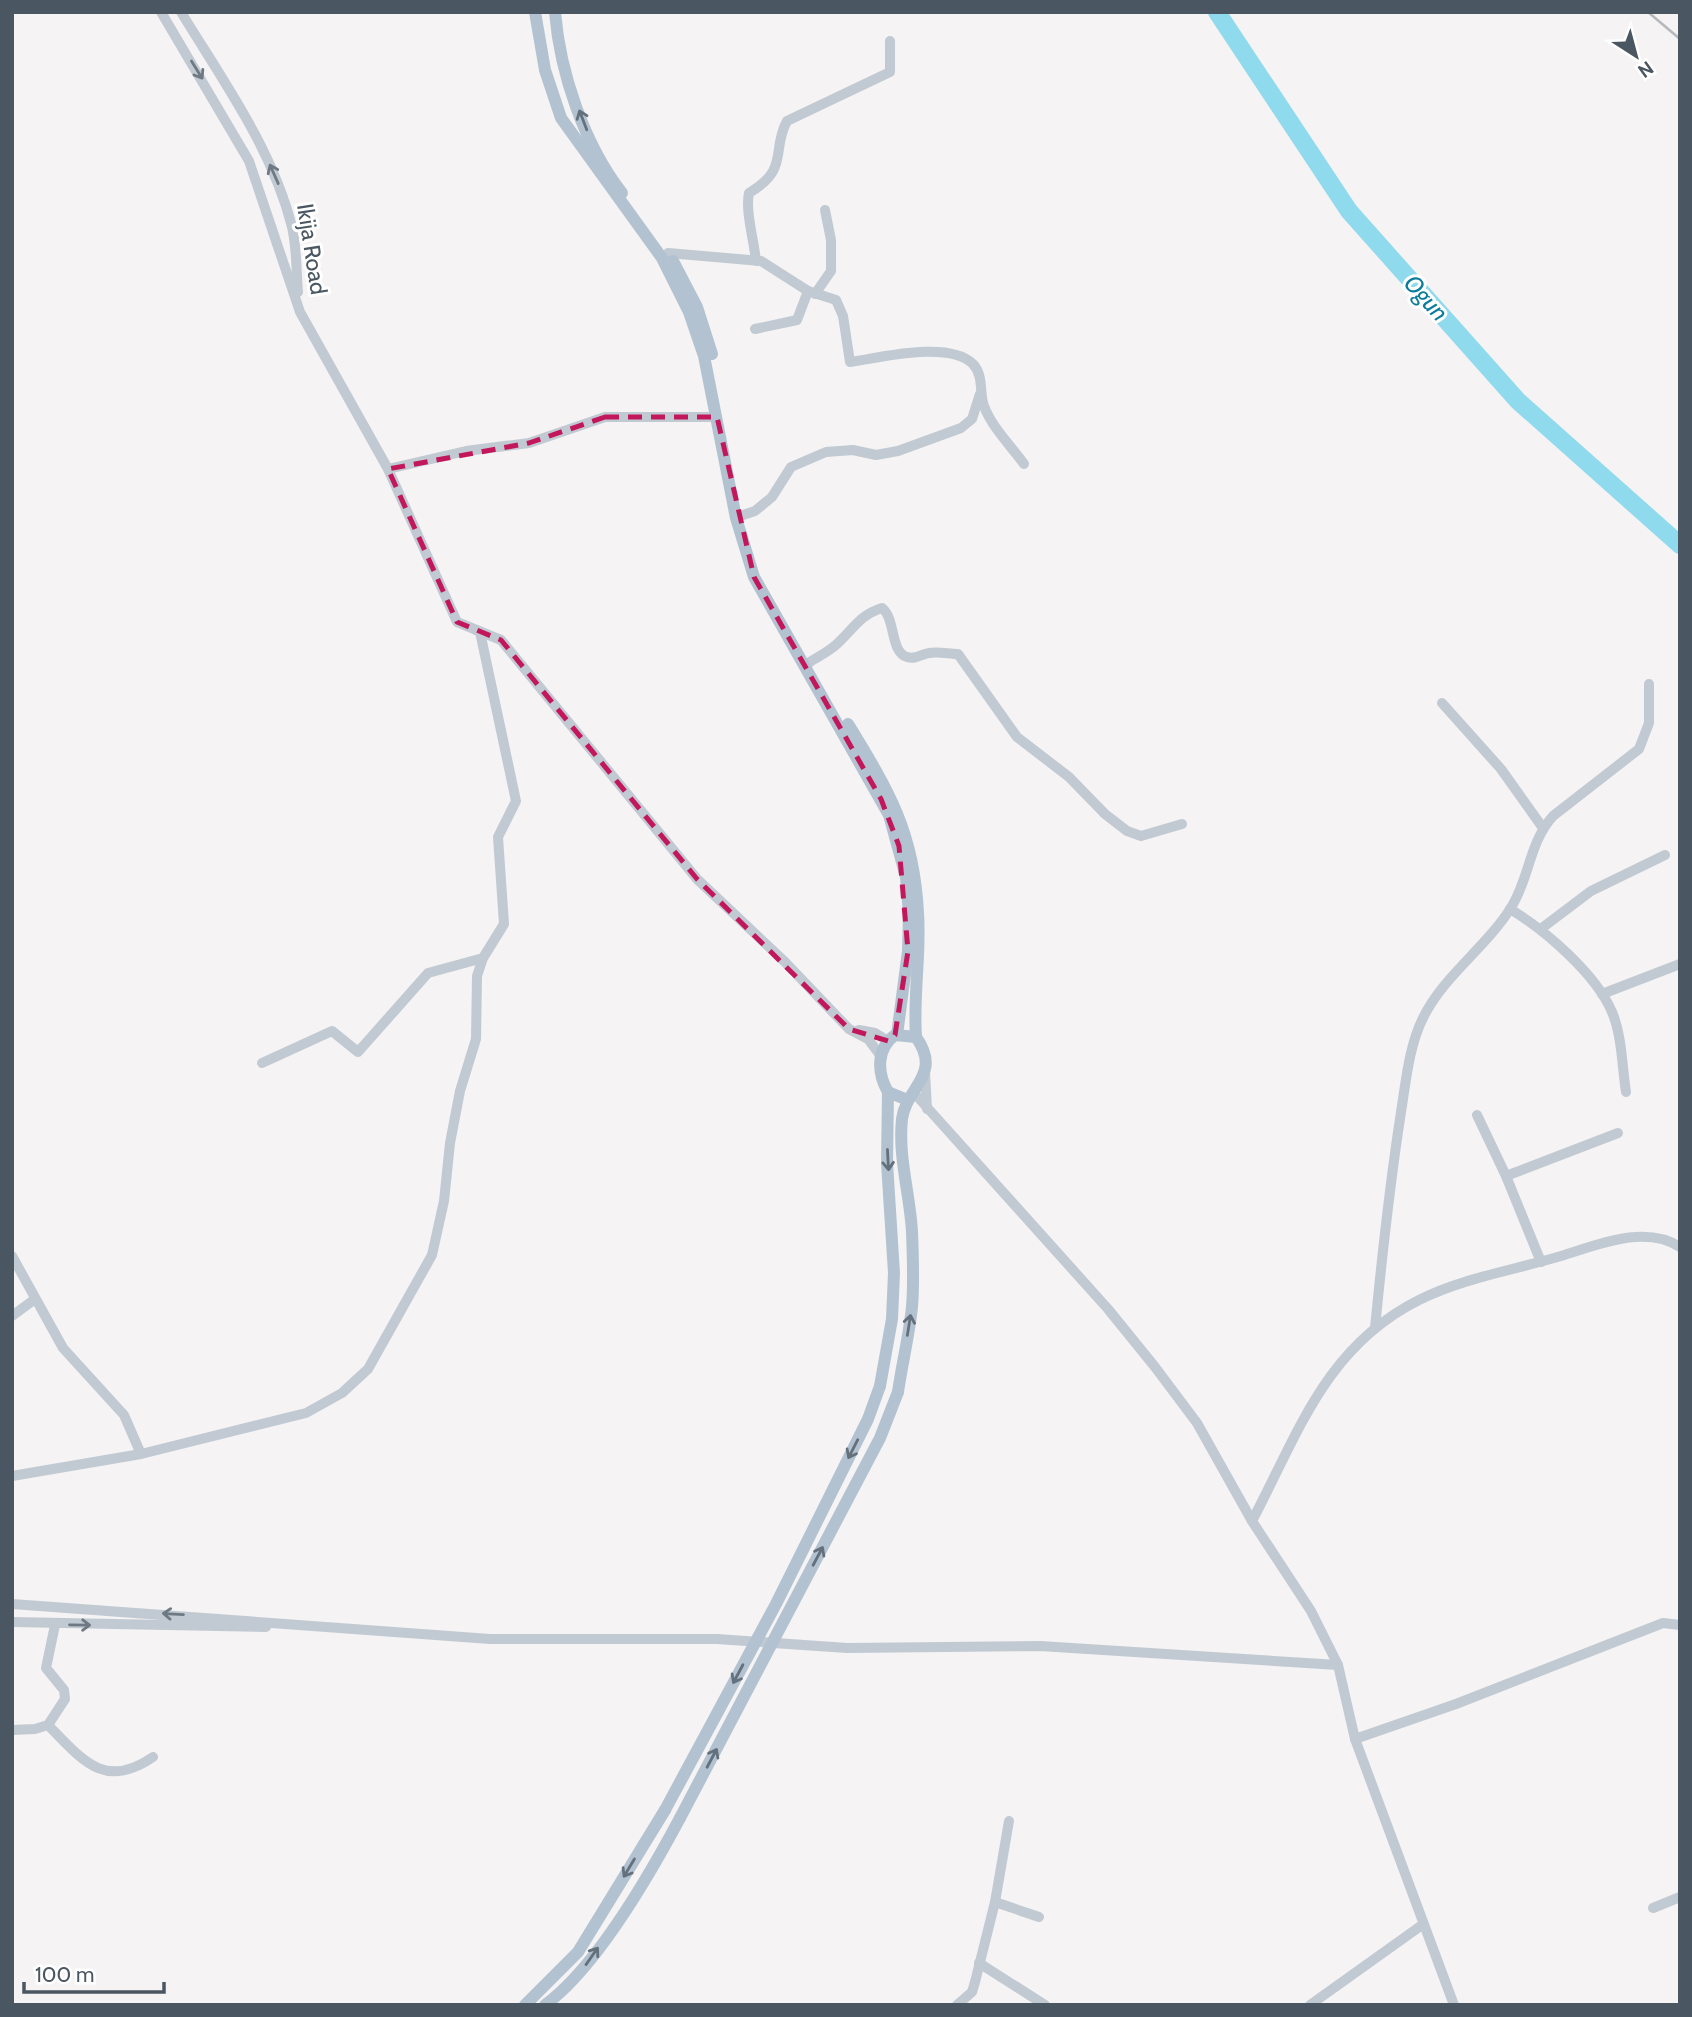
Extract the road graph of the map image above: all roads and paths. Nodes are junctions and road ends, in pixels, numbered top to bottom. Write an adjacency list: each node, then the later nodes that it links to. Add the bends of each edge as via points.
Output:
1 (161, 12): 10 (street, Ikija Road, one-way to 10, via 250,161)
2 (181, 12): 10 (street, Ikija Road, one-way to 2, via 292,230 281,191 249,121)
3 (535, 12): 13 (main road, via 545,70 561,118 662,258 678,288 704,356)
4 (555, 12): 7 (main road, one-way to 4, via 596,151 563,63)
5 (890, 41): 8 (street, via 890,72 787,121 778,160 764,183 749,193)
6 (824, 210): 9 (street, via 831,240 831,271)
7 (668, 253): 8 (street); 16 (main road, via 697,307 711,350)
8 (755, 261): 9 (street, via 771,265)
9 (812, 292): 11 (street, via 797,320); 12 (street, via 841,305 850,362 917,352 961,357 976,370)
10 (300, 312): 15 (street)
11 (755, 329)
12 (981, 391): 14 (street, via 984,407); 16 (street, via 968,424 898,451 876,455 853,450 826,452 791,467 772,497)
13 (717, 417): 15 (street, via 605,417 529,443 466,451); 31 (main road, via 736,517 754,577 881,799 899,846 909,914 908,951)
14 (1024, 464)
15 (388, 469): 17 (street)
16 (743, 515): 18 (main road, via 760,574)
17 (457, 622): 26 (street, via 480,632 516,801 498,837 504,924); 29 (street, via 501,640 697,879)
18 (810, 662): 21 (street, via 836,645 868,612 882,608 900,652 916,658 931,652 958,654 1017,737 1127,831 1141,836); 30 (main road, via 890,795 909,841 919,915)
19 (1649, 684): 22 (street, via 1649,723 1639,748)
20 (1442, 703): 22 (street, via 1501,769)
21 (1182, 824)
22 (1543, 828): 24 (street, via 1524,886)
23 (1665, 855): 25 (street, via 1591,891)
24 (1510, 909): 25 (street); 47 (street, via 1439,994 1423,1018 1414,1045 1391,1178)
25 (1542, 928): 28 (street)
26 (483, 958): 33 (street, via 428,973 358,1052 332,1031); 48 (street, via 477,976 476,1039 460,1091 432,1255 380,1352 356,1382 306,1413)
27 (1680, 964): 28 (street)
28 (1602, 994): 36 (street, via 1612,1013)
29 (849, 1029): 31 (street); 32 (street, via 868,1039)
30 (916, 1037): 31 (main road); 34 (main road, via 924,1052)
31 (892, 1038): 32 (main road)
32 (880, 1055): 35 (main road)
33 (262, 1063)
34 (925, 1072): 37 (main road); 38 (street)
35 (888, 1092): 37 (main road); 68 (main road, one-way to 68, bridge, via 892,1319 880,1386 868,1419 776,1604 665,1810 578,1952)
36 (1626, 1092)
37 (913, 1096): 38 (street); 69 (main road, one-way to 37, bridge, via 563,1992 591,1959 660,1856 880,1438 898,1392 912,1306 912,1229 901,1150 902,1120)
38 (927, 1110): 50 (street, via 1155,1367 1197,1423)
39 (1477, 1115): 41 (street)
40 (1618, 1133): 41 (street)
41 (1506, 1176): 44 (street)
42 (1680, 1247): 44 (street, via 1670,1241 1615,1239)
43 (12, 1256): 45 (street)
44 (1541, 1262): 47 (street, via 1450,1287 1420,1299)
45 (35, 1299): 46 (street); 48 (street, via 63,1348 124,1415)
46 (12, 1316)
47 (1375, 1328): 50 (street, via 1335,1368 1312,1401)
48 (141, 1454): 49 (street)
49 (12, 1476)
50 (1252, 1521): 56 (street, via 1311,1611)
51 (12, 1604): 55 (street, one-way to 51)
52 (12, 1622): 53 (street)
53 (55, 1625): 55 (street, one-way to 55); 57 (street, via 46,1668 64,1690 65,1699)
54 (1680, 1625): 59 (street, via 1663,1623)
55 (363, 1629): 56 (street, via 490,1639 718,1639 847,1648 1040,1646)
56 (1338, 1665): 59 (street)
57 (48, 1725): 58 (street); 60 (street, via 104,1771 133,1771)
58 (12, 1730)
59 (1355, 1738): 66 (street)
60 (153, 1757)
61 (1009, 1821): 63 (street)
62 (1680, 1897): 64 (street)
63 (995, 1902): 65 (street); 67 (street)
64 (1653, 1908)
65 (1039, 1917)
66 (1422, 1925): 72 (street); 73 (street)
67 (979, 1963): 70 (street, via 972,1992); 71 (street)
68 (525, 2005)
69 (545, 2005)
70 (957, 2005)
71 (1045, 2005)
72 (1310, 2005)
73 (1454, 2005)

